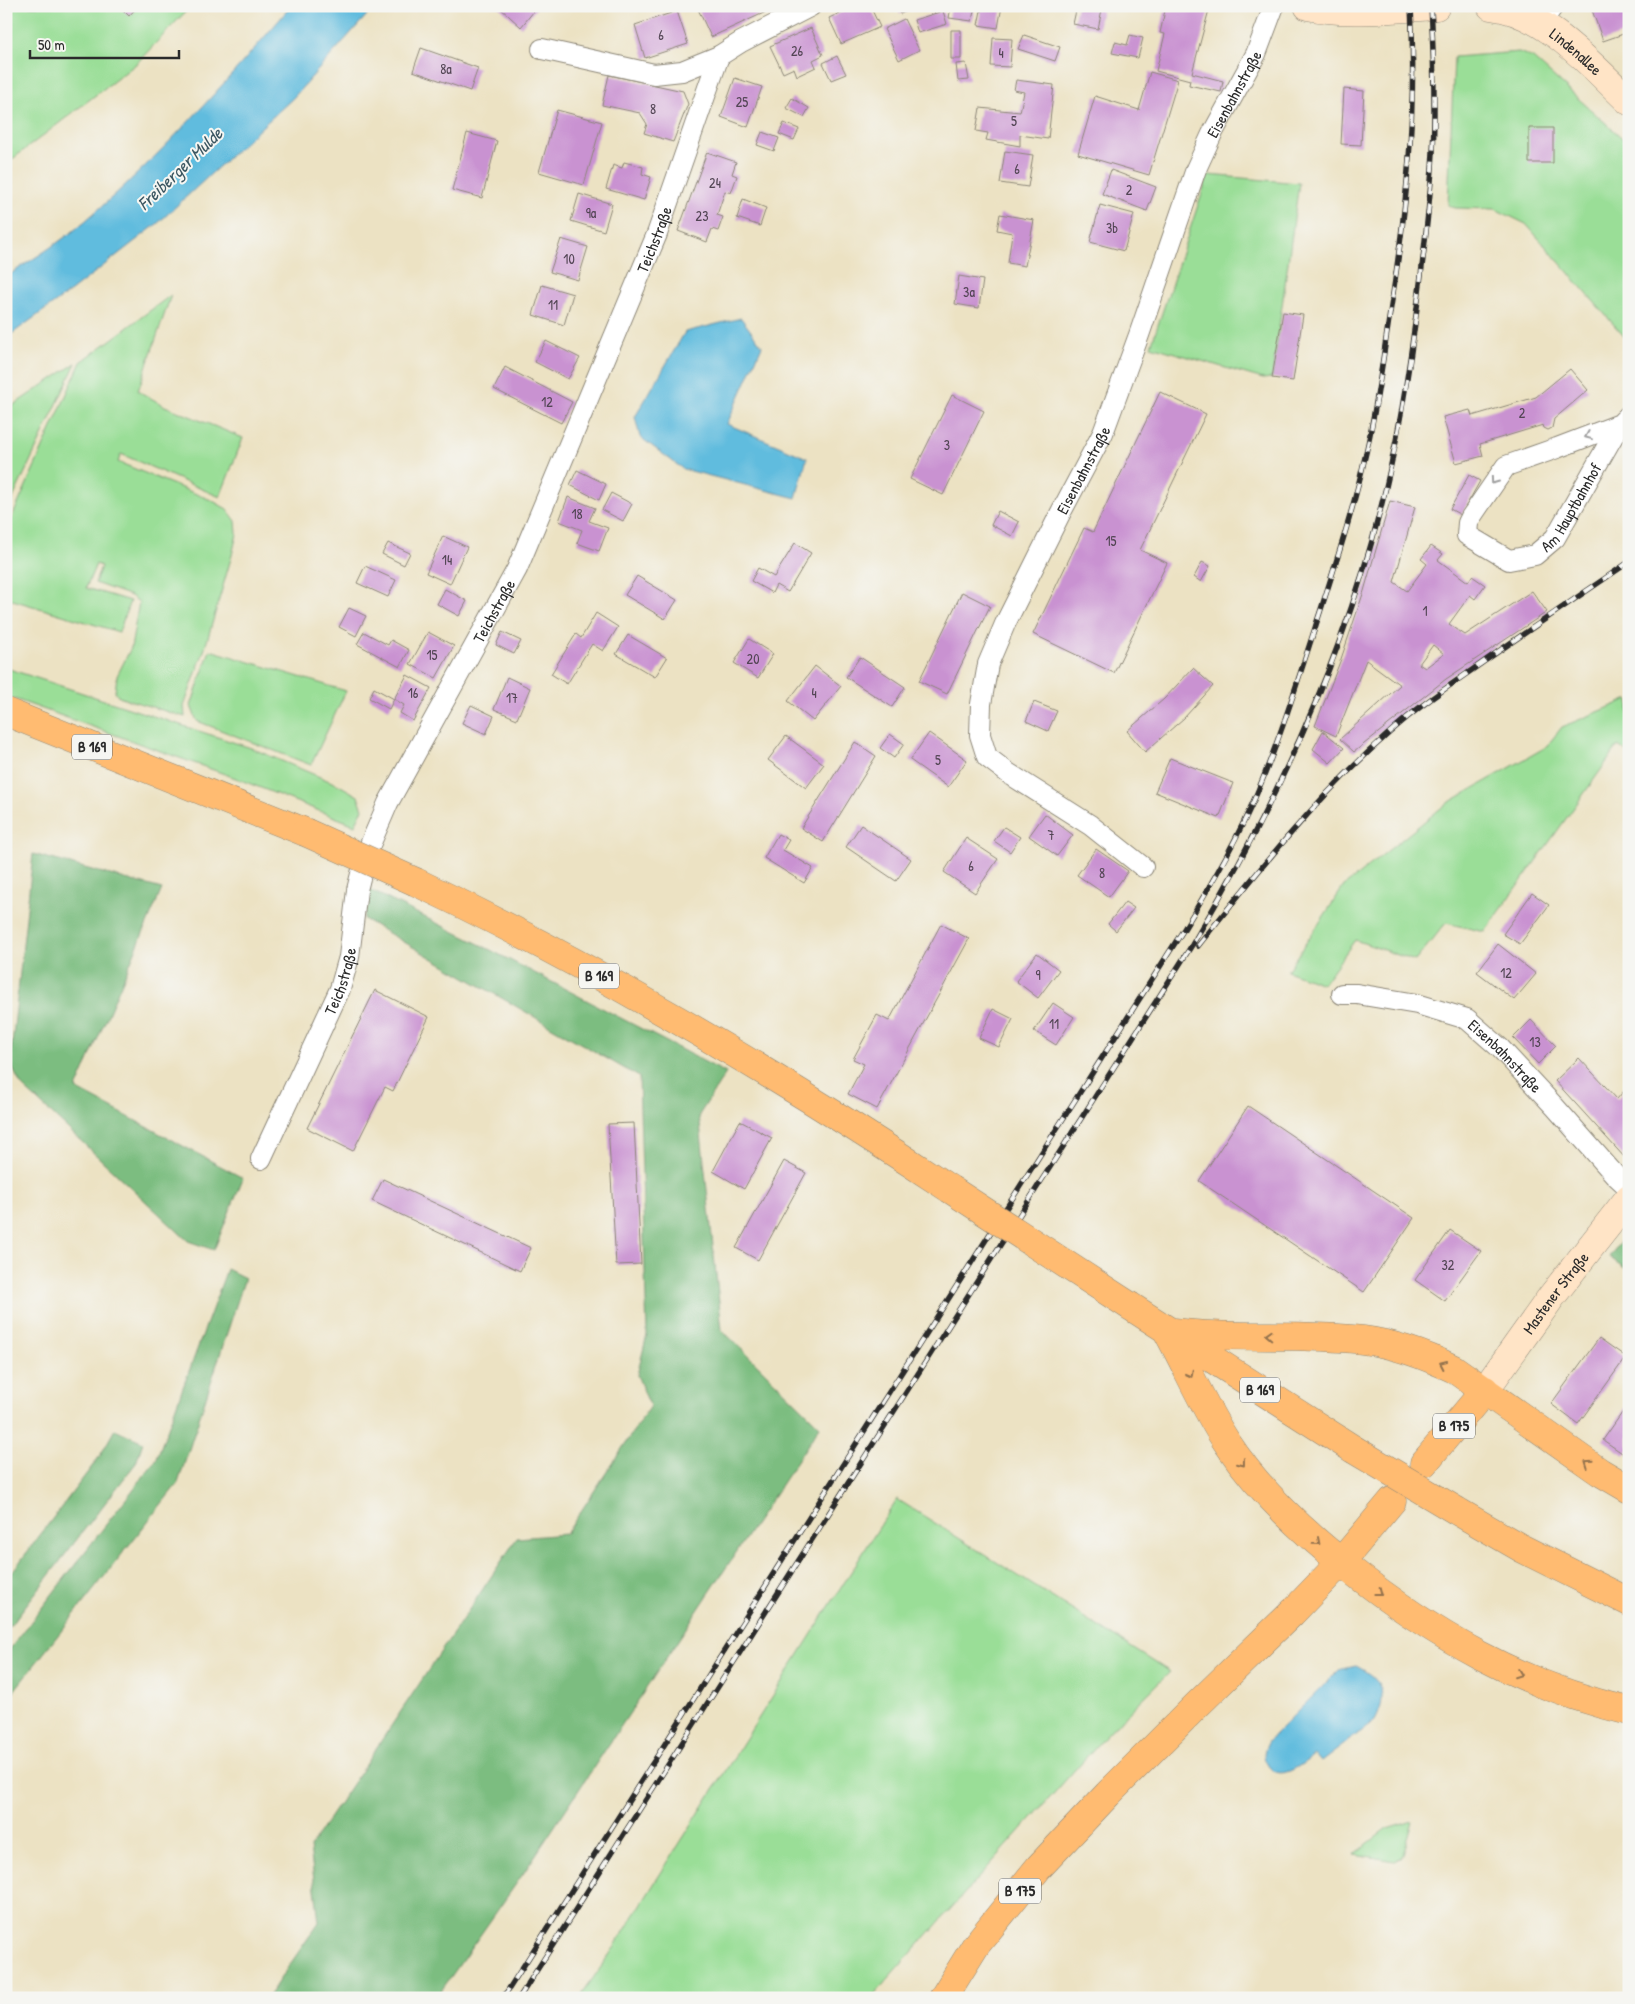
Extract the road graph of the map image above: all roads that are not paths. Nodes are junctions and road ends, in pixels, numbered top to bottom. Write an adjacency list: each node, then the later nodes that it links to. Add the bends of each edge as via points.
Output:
1 (811, 6): 8 (street)
2 (1274, 6): 12 (street, Eisenbahnstraße, via 1256,54 1196,169 1103,433 1005,624 988,664 981,704 980,735 987,757 1090,825)
3 (1308, 6): 4 (main road, via 1351,10)
4 (1436, 6)
5 (1491, 6): 6 (main road, Lindenallee, via 1523,15)
6 (1547, 16): 9 (main road, Lindenallee, via 1580,55)
7 (542, 49): 8 (street, via 654,74 682,71)
8 (719, 56): 14 (street, Teichstraße, via 657,234 516,569 388,804 366,854 357,890 349,957 340,989)
9 (1629, 101)
10 (1624, 420): 10 (street, Am Hauptbahnhof, one-way to 10, via 1506,466 1471,517 1467,535 1509,560 1534,555 1555,538)
11 (6, 712): 17 (main road, B 169, bridge, via 304,832 476,910 606,980 777,1079)
12 (1143, 867)
13 (1342, 994): 15 (street, Eisenbahnstraße, via 1417,1004 1467,1019 1506,1055)
14 (261, 1159)
15 (1629, 1188)
16 (1629, 1198): 18 (main road, Mastener Straße / B 175, via 1552,1296)
17 (1167, 1331): 18 (main road, one-way to 17, via 1431,1358 1363,1340); 22 (main road, one-way to 22, via 1215,1423 1243,1466 1294,1522); 23 (main road, B 169, bridge, via 1456,1511)
18 (1485, 1390): 19 (main road, B 175); 20 (main road, one-way to 18)
19 (1424, 1463)
20 (1629, 1489)
21 (1392, 1501): 22 (main road, B 175)
22 (1341, 1562): 24 (main road, one-way to 24, via 1441,1634 1503,1668 1596,1704); 25 (main road, B 175, via 1039,1867 976,1945)
23 (1629, 1602)
24 (1629, 1711)
25 (943, 1998)

